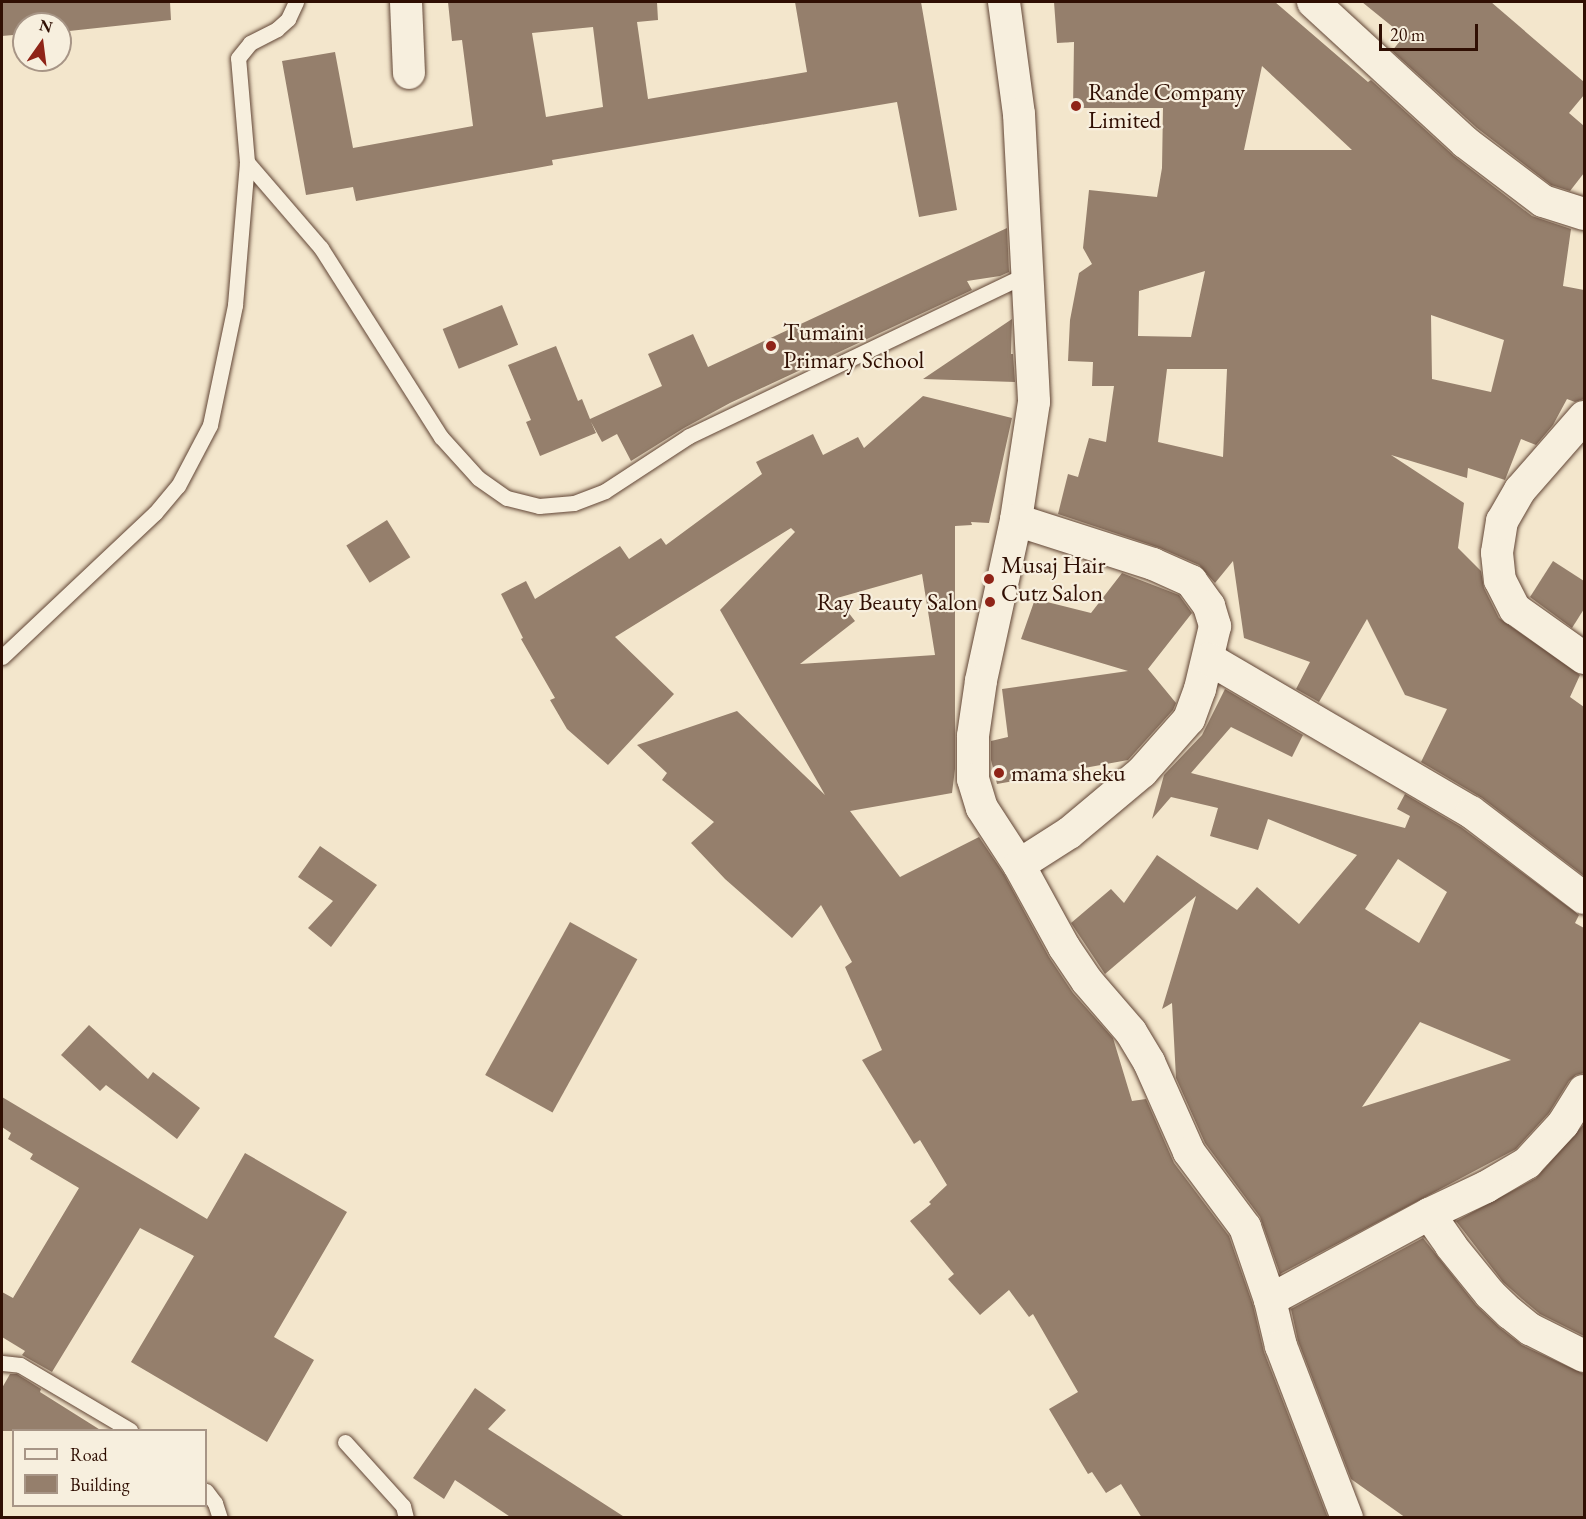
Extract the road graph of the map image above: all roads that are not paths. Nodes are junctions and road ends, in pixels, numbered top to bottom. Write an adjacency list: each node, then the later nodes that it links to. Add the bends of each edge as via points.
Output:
1 (296, 2): 6 (lane, via 283,24 250,43 238,58)
2 (406, 2): 5 (street)
3 (1004, 2): 8 (street, via 1019,114)
4 (1313, 2): 7 (street, via 1465,142 1543,201)
5 (409, 73)
6 (247, 162): 8 (lane, via 321,248 441,437 488,485 507,498 539,506 574,503 605,491 689,436); 11 (lane, via 235,305 210,425 199,448 178,486 155,513)
7 (1584, 214)
8 (1029, 273): 10 (street, via 1034,402)
9 (1584, 417): 12 (street, via 1521,490 1502,521 1497,553 1500,580 1515,609)
10 (1016, 520): 13 (street, via 1153,564 1191,581 1209,606 1215,626); 14 (street, via 981,681 973,736 973,779 982,808)
11 (2, 657)
12 (1584, 658)
13 (1209, 659): 14 (street, via 1189,719 1142,772 1069,833); 15 (street, via 1472,812)
14 (1018, 866): 18 (street, via 1087,981 1131,1032 1189,1152 1245,1227)
15 (1584, 898)
16 (1584, 1091): 17 (street, via 1563,1124 1527,1163)
17 (1429, 1214): 18 (street); 19 (street, via 1470,1270 1510,1313 1530,1329)
18 (1270, 1300): 26 (street, via 1281,1346)
19 (1584, 1356)
20 (2, 1363): 21 (lane, via 20,1365)
21 (127, 1429)
22 (345, 1442): 25 (lane, via 403,1506)
23 (207, 1492): 24 (lane)
24 (220, 1518)
25 (406, 1518)
26 (1347, 1518)

